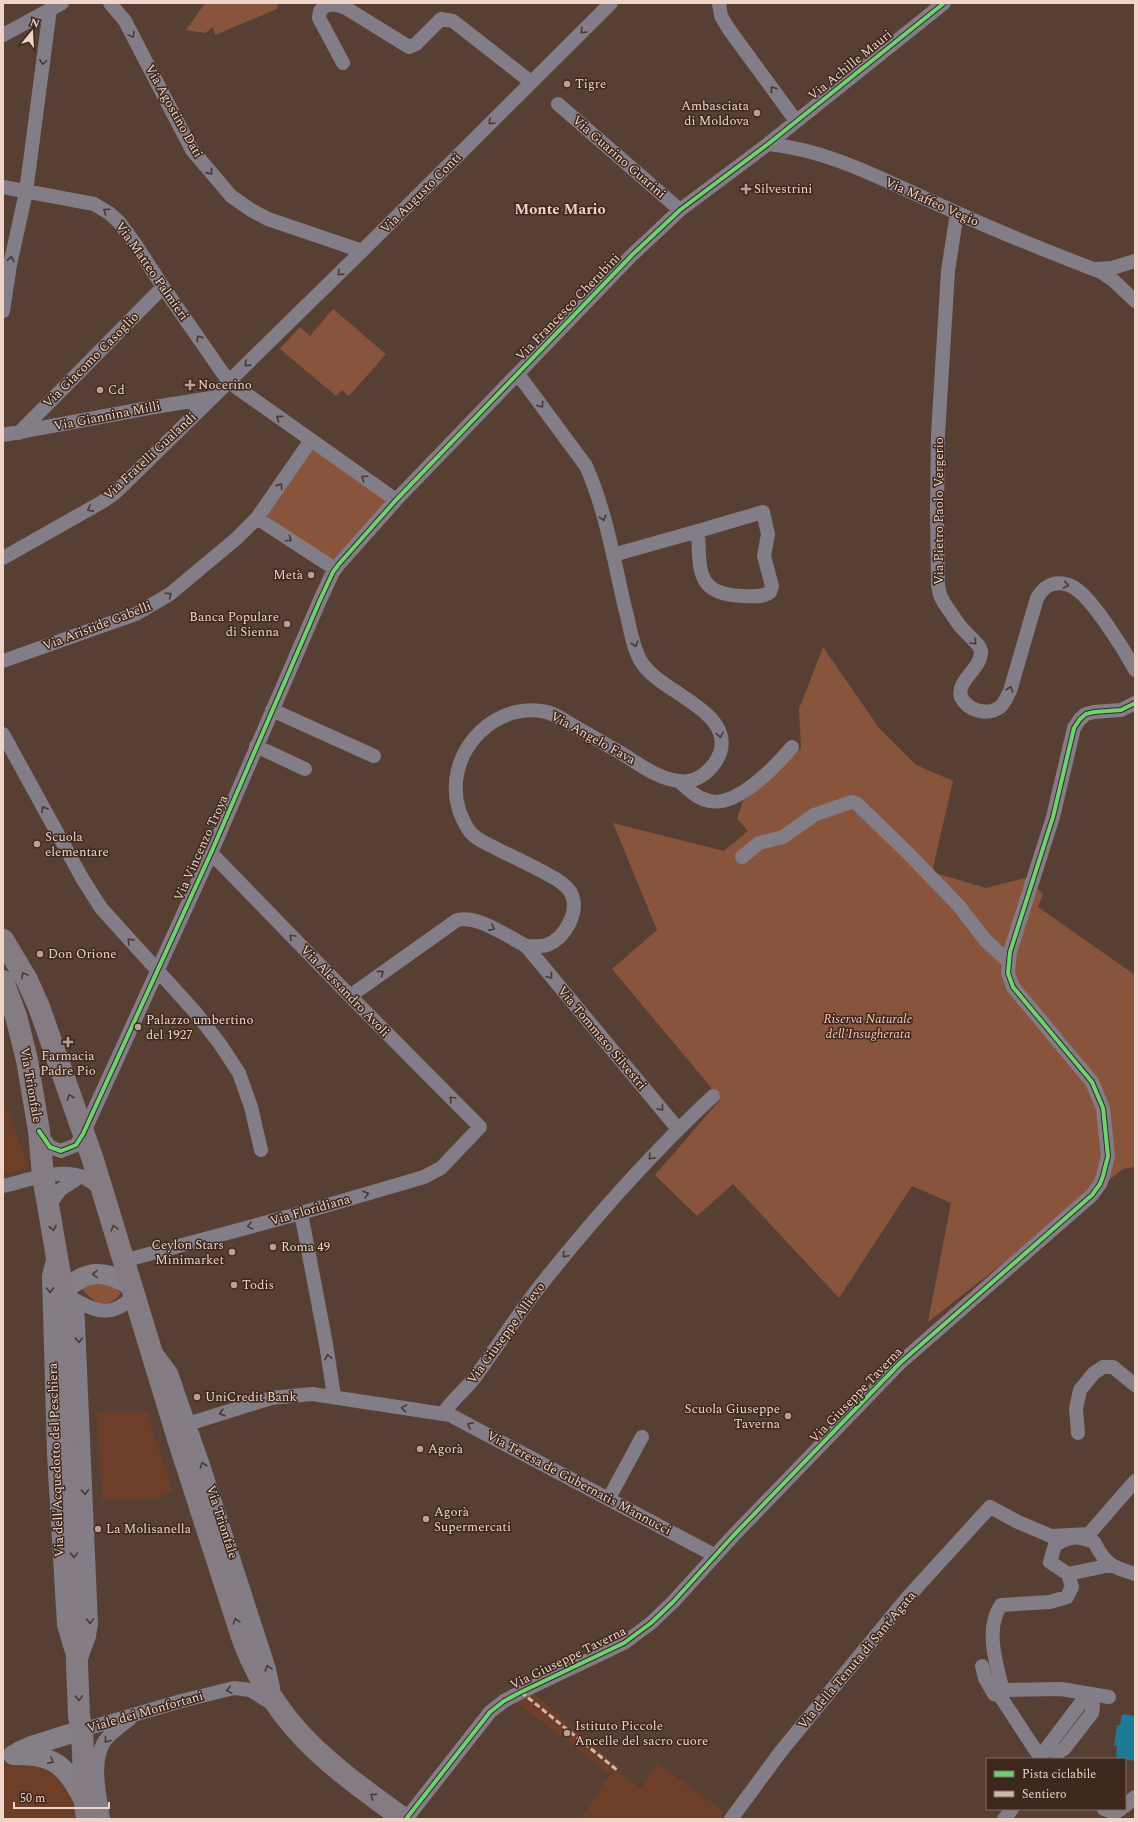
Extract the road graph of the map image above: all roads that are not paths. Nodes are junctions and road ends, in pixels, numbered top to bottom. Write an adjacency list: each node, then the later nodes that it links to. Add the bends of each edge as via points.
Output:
1 (110, 3): 16 (street, Via Agostino Dati, one-way to 16, via 125,21 192,150 231,196 268,219)
2 (611, 3): 8 (street, Via Augusto Conti, one-way to 8)
3 (720, 3): 10 (street, one-way to 3, via 728,28 721,16)
4 (944, 3): 10 (street, Via Achille Mauri)
5 (56, 6): 6 (street); 13 (street, one-way to 13)
6 (3, 35)
7 (343, 63): 8 (street, via 320,18 320,11 328,5 346,8 409,47 416,44 441,19 449,19 464,28)
8 (531, 82): 16 (street, Via Augusto Conti, one-way to 16)
9 (558, 104): 14 (street, Via Guarino Guarini)
10 (796, 121): 11 (street, Via Achille Mauri)
11 (768, 144): 14 (street, Via Francesco Cherubini); 15 (street, Via Maffeo Vegio, via 795,147 826,155)
12 (3, 187): 13 (street, Via Matteo Palmieri)
13 (26, 192): 19 (street, Via Matteo Palmieri, one-way to 13, via 129,235 106,210 94,204); 21 (street, one-way to 13)
14 (680, 210): 22 (street, Via Francesco Cherubini)
15 (957, 213): 18 (street, Via Maffeo Vegio); 35 (street, Via Pietro Paolo Vergerio, one-way to 35, via 948,271 938,441 937,509 940,595 981,651 980,658 960,692 964,702 984,712 994,710 1004,702 1010,691 1037,598 1042,589 1051,585 1066,584 1080,592 1108,628)
16 (362, 251): 23 (street, Via Augusto Conti, one-way to 23)
17 (1135, 261): 18 (street)
18 (1094, 270): 20 (street, Via Maffeo Vegio, via 1108,276)
19 (163, 287): 23 (street, Via Matteo Palmieri, one-way to 19); 25 (street, Via Giacomo Casoglio)
20 (1135, 301)
21 (3, 311)
22 (518, 374): 28 (street, Via Francesco Cherubini); 31 (street, Via Angelo Fava, one-way to 31, via 586,466)
23 (229, 382): 24 (street, Via Fratelli Gualandi); 27 (street, Via Matteo Palmieri, one-way to 23)
24 (212, 398): 25 (street, Via Giannina Milli, via 134,410); 32 (street, Via Fratelli Gualandi, one-way to 32, via 110,497)
25 (19, 433): 26 (street, Via Giannina Milli)
26 (3, 435)
27 (311, 440): 28 (street, Via Matteo Palmieri, one-way to 27); 29 (street, Via Aristide Gabelli, one-way to 27)
28 (396, 500): 33 (street, Via Francesco Cherubini)
29 (257, 518): 33 (street, one-way to 33); 34 (street, Via Aristide Gabelli, one-way to 29, via 136,614 154,605 191,577)
30 (698, 532): 30 (street, via 700,573 711,588 735,595 762,596 770,592 772,586 764,556 768,534 763,512); 31 (street)
31 (613, 555): 43 (street, Via Angelo Fava, one-way to 43, via 631,631 642,663 653,676 708,715 721,733 720,753 711,767 693,780)
32 (3, 558)
33 (335, 569): 37 (street, Via Vincenzo Troya)
34 (3, 661)
35 (1135, 670)
36 (1135, 703): 48 (street, Via Giuseppe Taverna, via 1121,710 1091,712 1077,723 1053,817)
37 (272, 710): 39 (street, Via Vincenzo Troya); 41 (street)
38 (3, 734): 49 (street, one-way to 38, via 93,896)
39 (256, 746): 42 (street); 44 (street, Via Vincenzo Troya)
40 (792, 748): 43 (street, via 747,790 732,799 719,802 698,797)
41 (374, 756)
42 (306, 769)
43 (679, 781): 47 (street, Via Angelo Fava, via 659,776 544,711 521,711 506,715 479,733 466,750 456,778 458,807 467,827 483,841 556,878 570,890 574,901 571,919 557,939 547,945)
44 (211, 853): 49 (street, Via Vincenzo Troya); 51 (street, Via Alessandro Avoli, one-way to 44)
45 (742, 857): 48 (street, via 759,843 783,837 814,815 851,802 856,803 959,906 986,941)
46 (3, 940): 56 (main road, Via Trionfale, one-way to 46, via 39,1008 27,980)
47 (526, 946): 51 (street, one-way to 47, via 457,920 478,921); 54 (street, Via Tommaso Silvestri, one-way to 54)
48 (1008, 961): 77 (street, Via Giuseppe Taverna, via 1008,973 1013,987 1092,1082 1099,1095 1103,1108 1108,1156 1100,1184 1087,1199 900,1363)
49 (156, 970): 56 (street, Via Vincenzo Troya); 57 (street, via 203,1022 239,1073 249,1097)
50 (3, 981): 55 (main road, Via Trionfale, via 22,1039)
51 (350, 996): 53 (street, Via Alessandro Avoli, one-way to 51)
52 (713, 1096): 54 (street, Via Giuseppe Allievo)
53 (480, 1127): 63 (street, Via Floridiana, one-way to 53, via 434,1173)
54 (678, 1129): 71 (street, Via Giuseppe Allievo, one-way to 71, via 637,1171 539,1286 472,1382 450,1403)
55 (39, 1131): 56 (street, Via Trionfale, via 50,1147 61,1151 76,1145); 58 (main road, Via dell'Acquedotto del Peschiera)
56 (83, 1134): 61 (main road, Via Trionfale)
57 (261, 1150)
58 (43, 1176): 59 (street); 60 (street); 62 (main road, Via dell'Acquedotto del Peschiera)
59 (81, 1176): 61 (street, Via Trionfale, via 93,1183); 62 (street, via 60,1190)
60 (3, 1186)
61 (104, 1195): 65 (main road, Via Trionfale, one-way to 61)
62 (49, 1206): 64 (main road, Via dell'Acquedotto del Peschiera, one-way to 64)
63 (301, 1213): 65 (street, Via Floridiana, one-way to 65); 70 (street, one-way to 63)
64 (57, 1253): 67 (main road, Via dell'Acquedotto del Peschiera); 81 (street, Via dell'Acquedotto del Peschiera, one-way to 81, via 50,1267 49,1276 54,1454 64,1625)
65 (123, 1261): 66 (main road, Via Trionfale)
66 (133, 1291): 67 (street, via 123,1306 112,1311 101,1311); 67 (main road, one-way to 67, via 109,1276 89,1274 74,1281); 68 (main road, Via Trionfale)
67 (70, 1297): 81 (main road, Via dell'Acquedotto del Peschiera, one-way to 81)
68 (150, 1345): 72 (street, Via Trionfale, via 171,1372); 85 (main road, Via Trionfale, one-way to 68, via 242,1640)
69 (1135, 1385): 73 (street, via 1113,1366 1103,1367 1094,1373 1080,1390 1076,1409)
70 (334, 1396): 71 (street, one-way to 70); 72 (street, one-way to 72, via 312,1394 277,1397)
71 (443, 1414): 76 (street, Via Teresa de Gubernatis Mannucci, one-way to 71, via 462,1420)
72 (188, 1424): 85 (street, Via Trionfale, one-way to 72, via 269,1669)
73 (1078, 1433)
74 (642, 1437): 76 (street)
75 (1135, 1481): 98 (street, Via della Tenuta di Sant'Agata, via 1089,1534 1051,1536 990,1507 907,1598 782,1750)
76 (609, 1498): 77 (street, Via Teresa de Gubernatis Mannucci)
77 (714, 1555): 97 (street, Via Giuseppe Taverna, via 665,1610 634,1637 521,1692 493,1709)
78 (1111, 1565): 79 (street); 79 (street, via 1102,1557 1094,1542 1079,1537 1067,1537 1055,1545 1050,1562); 80 (street)
79 (1068, 1574): 83 (street, via 1072,1587 1067,1598 1050,1602 1001,1605 998,1610 992,1638)
80 (1135, 1574)
81 (78, 1666): 87 (main road, Via dell'Acquedotto del Peschiera, one-way to 87)
82 (982, 1666): 83 (street, via 994,1694)
83 (1002, 1694): 84 (street, via 1008,1690 1061,1689); 88 (street)
84 (1109, 1697)
85 (276, 1706): 86 (street, Viale dei Monfortani, one-way to 86, via 254,1692 242,1688 204,1695); 97 (main road, Via Trionfale, one-way to 85, via 328,1762 299,1734)
86 (136, 1714): 87 (street, Viale dei Monfortani); 96 (street, one-way to 96, via 109,1736 102,1747 97,1779)
87 (82, 1730): 89 (main road, Viale dei Monfortani, via 31,1746); 95 (main road, Via dell'Acquedotto del Peschiera)
88 (1043, 1754)
89 (8, 1757): 95 (main road, Viale dei Monfortani, one-way to 95, via 38,1756 54,1762 71,1778)
90 (1135, 1797): 91 (street)
91 (1126, 1805)
92 (1011, 1810): 99 (street)
93 (1107, 1810): 94 (street, via 1115,1813)
94 (1120, 1810)
95 (86, 1811)
96 (103, 1819)
97 (405, 1819)
98 (731, 1819)
99 (1004, 1819)

